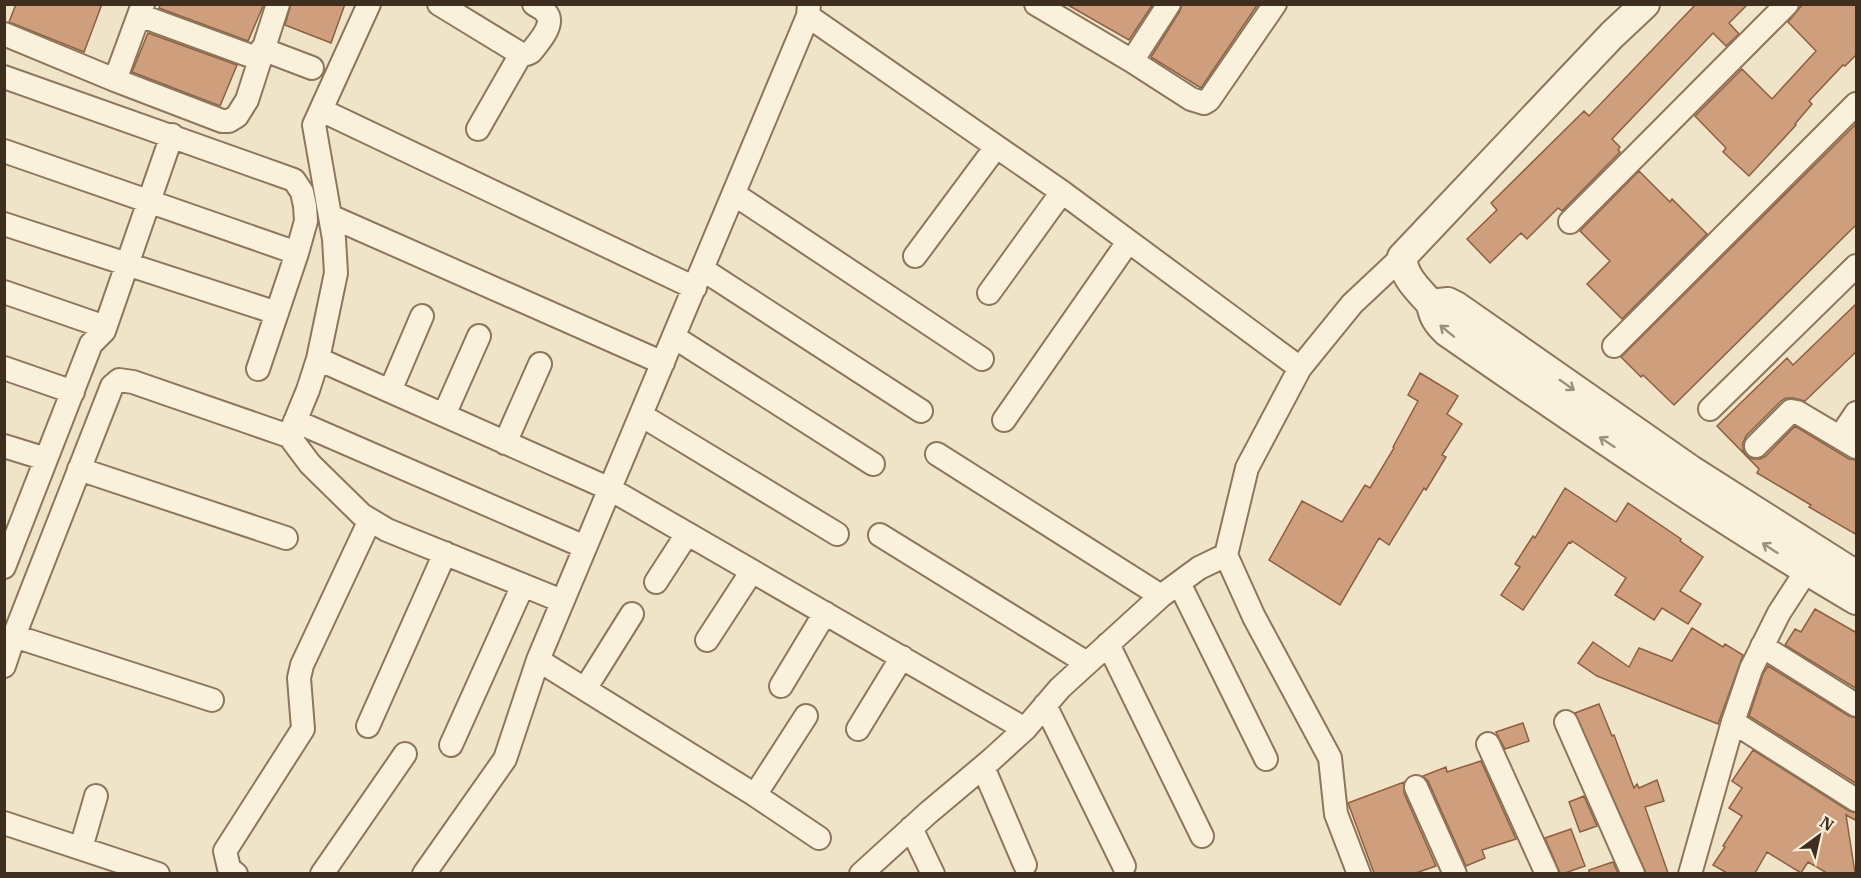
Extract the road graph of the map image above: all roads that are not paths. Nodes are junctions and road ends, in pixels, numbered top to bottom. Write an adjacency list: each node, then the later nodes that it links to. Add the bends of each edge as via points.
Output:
1 (278, 4): 13 (street)
2 (369, 4): 20 (street)
3 (439, 4): 14 (street)
4 (534, 4): 14 (street, via 549,16 549,26 531,52)
5 (1035, 4): 15 (street)
6 (1169, 4): 15 (street)
7 (1275, 4): 15 (street, via 1204,103)
8 (1645, 4): 34 (street)
9 (1787, 4): 29 (street)
10 (141, 10): 13 (street); 18 (street)
11 (809, 10): 23 (street); 26 (street)
12 (4, 34): 18 (street)
13 (261, 54): 16 (street); 18 (street, via 247,100 229,121)
14 (521, 54): 21 (street)
15 (1132, 62)
16 (312, 68)
17 (4, 77): 22 (street)
18 (115, 80)
19 (1857, 104): 45 (street)
20 (321, 110): 28 (street, via 314,125); 37 (street)
21 (478, 129)
22 (172, 135): 27 (street); 32 (street, via 294,180 302,192 306,221)
23 (996, 147): 25 (street); 33 (street)
24 (4, 151): 27 (street)
25 (1062, 192): 31 (street); 39 (street)
26 (734, 194): 37 (street); 47 (street)
27 (148, 201): 32 (street); 35 (street)
28 (330, 216): 46 (street, via 336,273); 48 (street)
29 (1570, 222)
30 (4, 224): 35 (street)
31 (1128, 242): 50 (street); 60 (street)
32 (297, 253): 40 (street)
33 (915, 256)
34 (1402, 257): 50 (street, via 1352,304); 79 (street, via 1410,282 1431,304 1438,324 1447,332 1589,431)
35 (126, 265): 40 (street); 42 (street)
36 (1857, 266): 55 (street)
37 (698, 279): 44 (street); 56 (street)
38 (4, 292): 42 (street)
39 (989, 293)
40 (277, 313): 52 (street)
41 (422, 316): 53 (street)
42 (105, 327): 54 (street, via 91,344)
43 (479, 336): 58 (street)
44 (674, 337): 48 (street); 68 (street)
45 (1614, 346)
46 (318, 359): 53 (street); 61 (street)
47 (982, 359)
48 (663, 363): 59 (street)
49 (540, 364): 63 (street)
50 (1300, 368): 78 (street, via 1247,468)
51 (4, 369): 54 (street)
52 (258, 369)
53 (390, 391): 58 (street)
54 (73, 392): 67 (street)
55 (1710, 409)
56 (921, 411)
57 (1857, 413): 62 (street)
58 (444, 415): 63 (street)
59 (641, 415): 70 (street); 73 (street)
60 (1004, 420)
61 (292, 429): 69 (street, via 119,380 112,386); 71 (street, via 310,464); 76 (street)
62 (1848, 442): 65 (street, via 1791,411)
63 (505, 443): 70 (street)
64 (4, 446): 67 (street)
65 (1756, 446)
66 (937, 454): 85 (street)
67 (46, 459): 80 (street)
68 (873, 464)
69 (79, 469): 75 (street); 90 (street)
70 (610, 489): 72 (street); 76 (street)
71 (370, 520): 77 (street); 126 (street, via 302,665 299,678 303,729 225,851 229,868)
72 (687, 534): 81 (street); 83 (street)
73 (837, 534)
74 (880, 535): 96 (street)
75 (286, 538)
76 (585, 547): 87 (street)
77 (445, 553): 84 (street); 106 (street)
78 (1226, 555): 85 (street, via 1199,568); 131 (street, via 1330,758 1336,814)
79 (1813, 561): 82 (street); 86 (street); 93 (street)
80 (4, 567)
81 (752, 571): 88 (street); 91 (street)
82 (1857, 574)
83 (656, 582)
84 (523, 585): 87 (street); 110 (street)
85 (1170, 590): 92 (street); 112 (street)
86 (1857, 600)
87 (562, 601): 95 (street)
88 (825, 613): 94 (street); 98 (street)
89 (632, 614): 99 (street)
90 (14, 636): 97 (street); 100 (street)
91 (707, 640)
92 (1108, 644): 96 (street); 120 (street)
93 (1762, 646): 102 (street); 105 (street)
94 (902, 657): 107 (street); 108 (street)
95 (538, 660): 99 (street); 128 (street, via 505,759)
96 (1087, 663): 101 (street)
97 (4, 666)
98 (781, 686)
99 (585, 689): 115 (street)
100 (212, 700)
101 (1045, 705): 108 (street); 124 (street)
102 (1857, 705)
103 (806, 716): 115 (street)
104 (1566, 722): 134 (street)
105 (1733, 722): 117 (street); 135 (street)
106 (368, 726)
107 (858, 729)
108 (1024, 729): 113 (street)
109 (1488, 744): 133 (street)
110 (452, 745)
111 (405, 754): 127 (street)
112 (1266, 759)
113 (983, 767): 119 (street); 123 (street)
114 (1416, 787): 132 (street)
115 (755, 795): 121 (street)
116 (96, 796): 122 (street)
117 (1857, 800)
118 (4, 823): 122 (street)
119 (911, 828): 129 (street); 130 (street)
120 (1202, 836)
121 (819, 838)
122 (81, 848): 125 (street)
123 (1025, 865)
124 (1124, 866)
125 (158, 873)
126 (236, 873)
127 (322, 873)
128 (424, 873)
129 (861, 873)
130 (933, 873)
131 (1357, 873)
132 (1455, 873)
133 (1547, 873)
134 (1633, 873)
135 (1690, 873)

